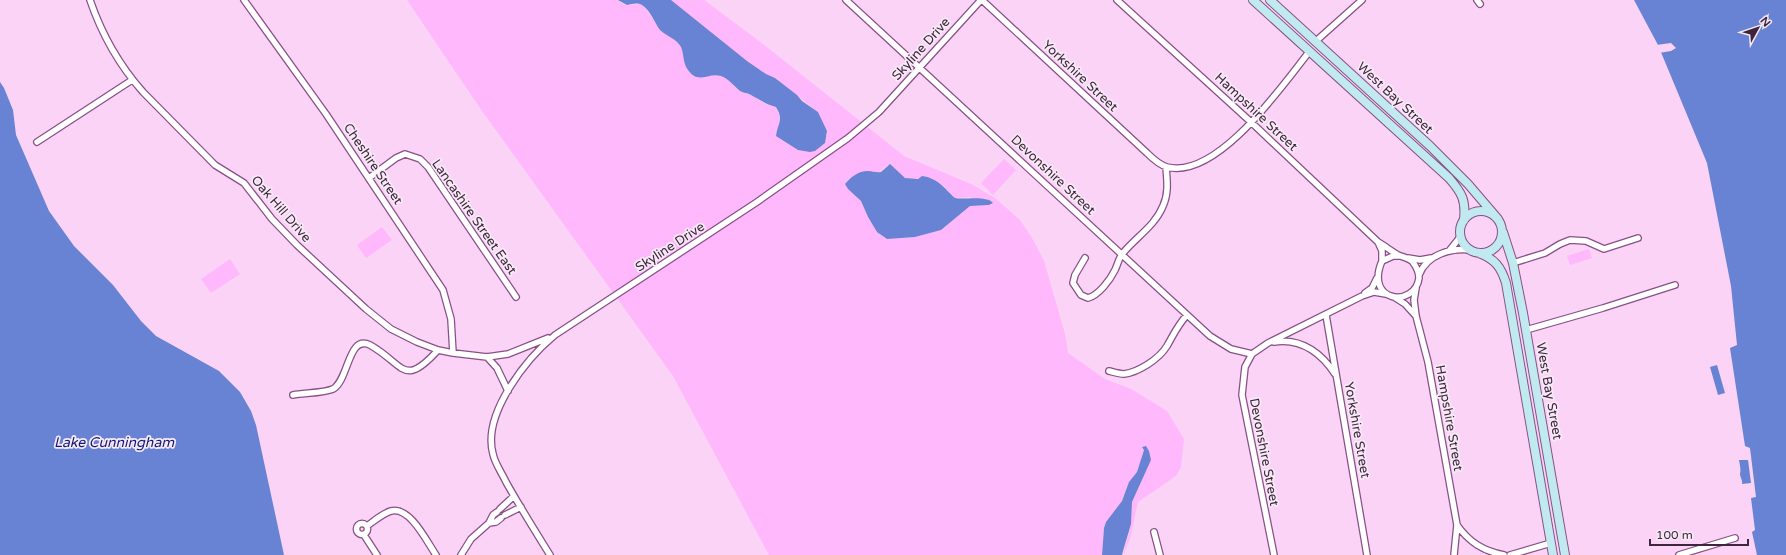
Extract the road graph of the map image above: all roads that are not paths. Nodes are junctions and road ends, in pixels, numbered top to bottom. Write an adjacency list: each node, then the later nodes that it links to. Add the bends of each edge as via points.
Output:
1 (90, 0): 12 (street, Oak Hill Drive, via 112,51)
2 (244, 0): 16 (street, Cheshire Street)
3 (846, 0): 11 (street, Devonshire Street)
4 (982, 0): 11 (street, Skyline Drive); 15 (street, Yorkshire Street, via 1147,153)
5 (1117, 0): 13 (street, Hampshire Street)
6 (1253, 0): 10 (main road, West Bay Street)
7 (1270, 0): 9 (main road, West Bay Street)
8 (1362, 0): 9 (street)
9 (1316, 42): 17 (main road, West Bay Street, via 1430,146)
10 (1309, 52): 13 (street); 18 (main road, West Bay Street, via 1449,178 1463,196)
11 (920, 67): 25 (street, Devonshire Street); 43 (street, Skyline Drive, via 879,112 836,147)
12 (132, 80): 14 (street); 45 (street, Oak Hill Drive, via 215,165 244,183 272,219 297,245 366,309 391,329)
13 (1252, 123): 15 (street, via 1227,145 1192,166); 22 (street, Hampshire Street)
14 (37, 142)
15 (1166, 167): 25 (street, via 1168,183 1163,206 1153,223)
16 (369, 178): 38 (street, Lancashire Street East, via 405,154 420,159); 46 (street, Cheshire Street, via 443,290 451,319)
17 (1498, 219): 18 (main road, via 1481,210 1473,212); 19 (main road)
18 (1464, 220): 20 (main road, via 1460,230)
19 (1503, 232): 24 (main road, via 1500,242 1494,249); 31 (main road, West Bay Street)
20 (1461, 236): 23 (street); 24 (main road, via 1465,245)
21 (1638, 238): 31 (street, via 1604,249 1586,241 1570,240 1545,253)
22 (1378, 242): 26 (street, Hampshire Street); 30 (street, via 1382,251)
23 (1448, 251): 24 (street); 29 (street)
24 (1475, 252): 61 (main road, West Bay Street, via 1492,258 1506,283)
25 (1121, 254): 28 (street, via 1111,277 1096,294 1088,298 1073,284); 39 (street, Devonshire Street)
26 (1400, 256): 27 (street); 30 (street)
27 (1406, 257): 29 (street, via 1420,260); 33 (street, via 1416,266)
28 (1085, 258)
29 (1433, 258): 33 (street, via 1424,265)
30 (1382, 261): 32 (street)
31 (1513, 263): 42 (main road, West Bay Street)
32 (1377, 276): 36 (street, via 1372,288); 37 (street, via 1380,286)
33 (1419, 276): 35 (street)
34 (1675, 284): 42 (street)
35 (1417, 285): 37 (street, via 1406,296); 41 (street, Hampshire Street, via 1414,292)
36 (1362, 296): 37 (street, via 1374,292); 40 (street)
37 (1391, 296): 41 (street, via 1405,304)
38 (516, 297)
39 (1187, 315): 47 (street, Devonshire Street, via 1221,344); 49 (street, via 1160,354 1149,362 1123,374)
40 (1326, 315): 44 (street); 50 (street, Yorkshire Street)
41 (1416, 316): 56 (street, Hampshire Street, via 1428,362)
42 (1526, 330): 74 (main road, West Bay Street)
43 (555, 335): 48 (street, Oak Hill Drive, via 519,350); 51 (street, Skyline Drive, via 531,358)
44 (1268, 343): 47 (street); 50 (street, via 1286,340 1309,348 1328,364)
45 (438, 350): 46 (street, Oak Hill Drive); 52 (street, via 424,365 411,371 404,369 370,345 359,344 335,387)
46 (453, 353): 48 (street, Oak Hill Drive)
47 (1252, 354): 68 (street, Devonshire Street, via 1245,367 1242,395)
48 (487, 357): 51 (street, via 497,368)
49 (1109, 371)
50 (1337, 377): 62 (street, Yorkshire Street)
51 (508, 391): 53 (street, Skyline Drive, via 494,421 491,438 494,458)
52 (293, 395)
53 (514, 496): 54 (street, Skyline Drive); 55 (street, via 492,515)
54 (521, 507): 55 (street, via 496,522); 66 (street, Skyline Drive)
55 (489, 523): 65 (street, via 471,539)
56 (1457, 525): 70 (street, Hampshire Street); 71 (street, Hampshire Street, via 1471,542)
57 (367, 526): 59 (street); 59 (street, via 362,524 357,527 357,533); 64 (street, via 389,511 402,512 413,521)
58 (1154, 532): 67 (street)
59 (364, 535): 63 (street)
60 (1735, 538): 75 (street)
61 (1551, 543): 72 (street); 73 (main road, West Bay Street)
62 (1366, 552): 69 (street, Yorkshire Street)
63 (377, 555)
64 (436, 555)
65 (461, 555)
66 (550, 555)
67 (1160, 555)
68 (1273, 555)
69 (1370, 555)
70 (1454, 555)
71 (1504, 555)
72 (1510, 555)
73 (1553, 555)
74 (1565, 555)
75 (1679, 555)

